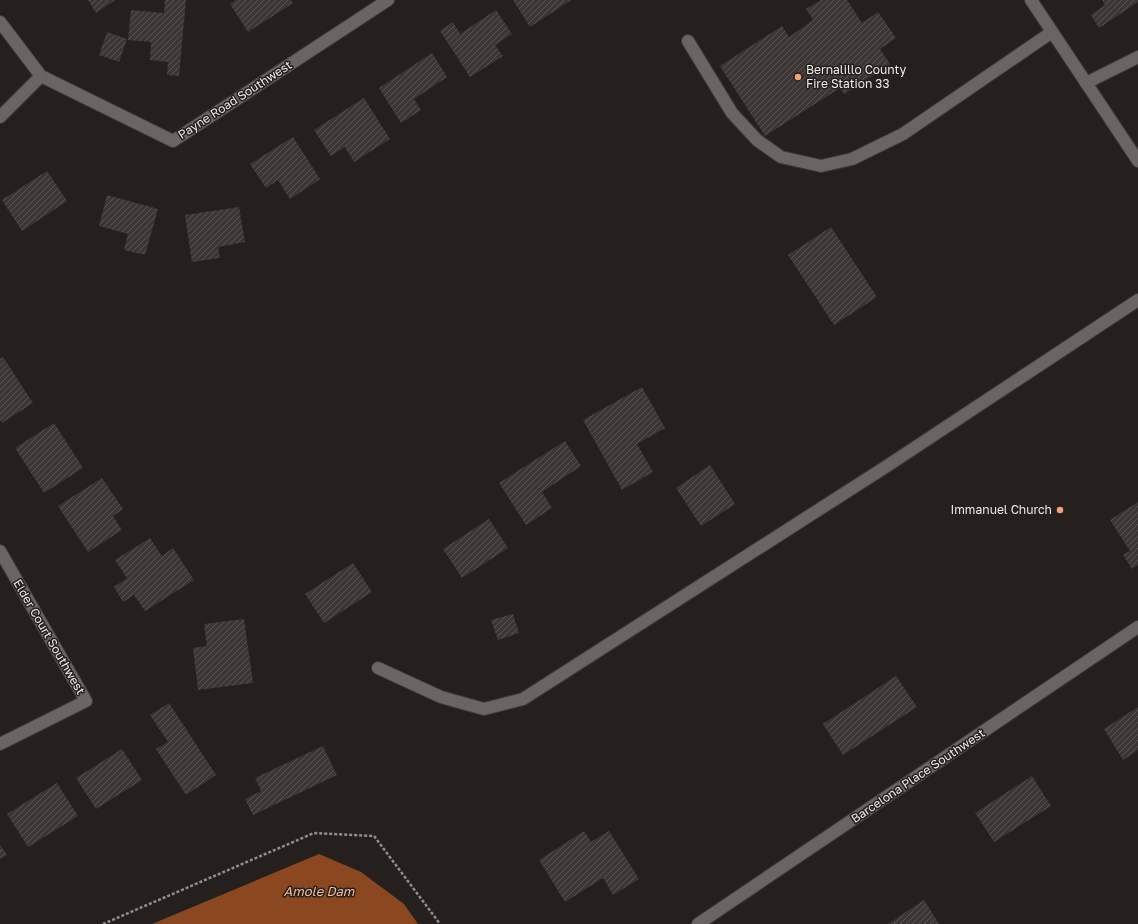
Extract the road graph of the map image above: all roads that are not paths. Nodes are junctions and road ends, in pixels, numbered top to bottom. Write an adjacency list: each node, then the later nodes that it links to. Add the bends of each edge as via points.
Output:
1 (388, 0): 7 (street, Payne Road Southwest, via 173,141)
2 (1031, 0): 4 (street)
3 (0, 22): 7 (street)
4 (1052, 32): 5 (street, via 903,134 852,158 820,166 781,157 757,140 732,113); 8 (street)
5 (688, 41)
6 (1138, 57): 8 (street)
7 (41, 76): 9 (street)
8 (1086, 83): 10 (street)
9 (0, 117)
10 (1138, 161)
11 (1138, 300): 14 (street, via 880,470 523,699 484,709 441,697)
12 (0, 551): 15 (street, Elder Court Southwest, via 86,701)
13 (1138, 627): 16 (street, Barcelona Place Southwest)
14 (378, 668)
15 (0, 744)
16 (698, 924)

